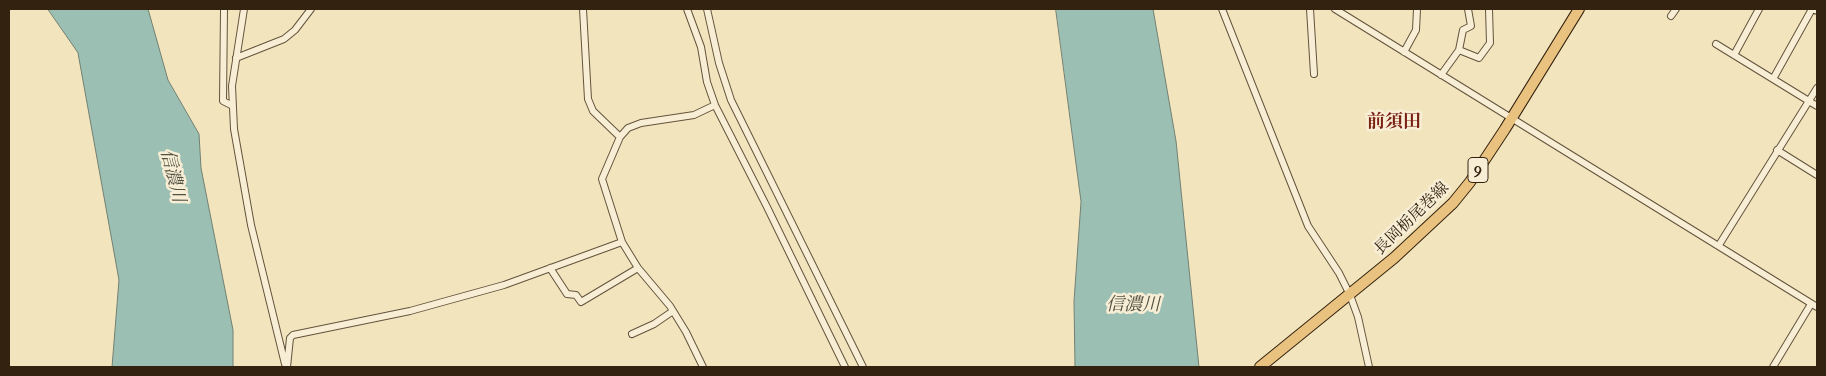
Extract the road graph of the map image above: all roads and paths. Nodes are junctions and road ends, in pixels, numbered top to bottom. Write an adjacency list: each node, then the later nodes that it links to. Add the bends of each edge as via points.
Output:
1 (224, 9): 28 (street, via 223,102)
2 (244, 9): 22 (street)
3 (311, 9): 22 (street, via 284,39)
4 (583, 9): 32 (street, via 588,99 593,110)
5 (687, 9): 29 (street, via 701,47)
6 (707, 9): 46 (street, via 731,100)
7 (1222, 9): 39 (street, via 1305,218)
8 (1310, 9): 23 (street)
9 (1335, 9): 20 (street)
10 (1416, 9): 20 (street, via 1416,30)
11 (1468, 9): 19 (street, via 1471,26 1463,30)
12 (1489, 9): 19 (street, via 1490,42 1479,58)
13 (1578, 9): 31 (main road, 長岡栃尾巻線 / 9)
14 (1676, 9): 17 (street)
15 (1759, 9): 21 (street)
16 (1812, 9): 25 (street)
17 (1671, 16)
18 (1716, 44): 21 (street)
19 (1460, 50): 24 (street)
20 (1404, 52): 24 (street)
21 (1734, 55): 25 (street)
22 (236, 58): 28 (street)
23 (1314, 74)
24 (1441, 75): 31 (street)
25 (1773, 79): 27 (street)
26 (1817, 88): 27 (street)
27 (1809, 101): 30 (street); 33 (street)
28 (231, 105): 43 (street, via 247,204)
29 (715, 105): 32 (street, via 694,116 641,123 628,128); 45 (street)
30 (1817, 106)
31 (1512, 119): 36 (street); 39 (main road, 長岡栃尾巻線 / 9, via 1453,203 1423,233)
32 (620, 137): 35 (street, via 602,180)
33 (1777, 150): 34 (street); 36 (street)
34 (1817, 175)
35 (622, 242): 37 (street); 38 (street)
36 (1719, 245): 40 (street)
37 (550, 268): 38 (street, via 566,294 576,296 581,302); 43 (street, via 504,285 410,311 294,335 290,338)
38 (638, 268): 41 (street)
39 (1346, 298): 47 (main road, 長岡栃尾巻線 / 9); 48 (street, via 1360,326)
40 (1814, 305): 49 (street)
41 (673, 311): 42 (street); 44 (street)
42 (632, 334)
43 (286, 367)
44 (703, 367)
45 (844, 367)
46 (864, 367)
47 (1260, 367)
48 (1369, 367)
49 (1773, 367)

